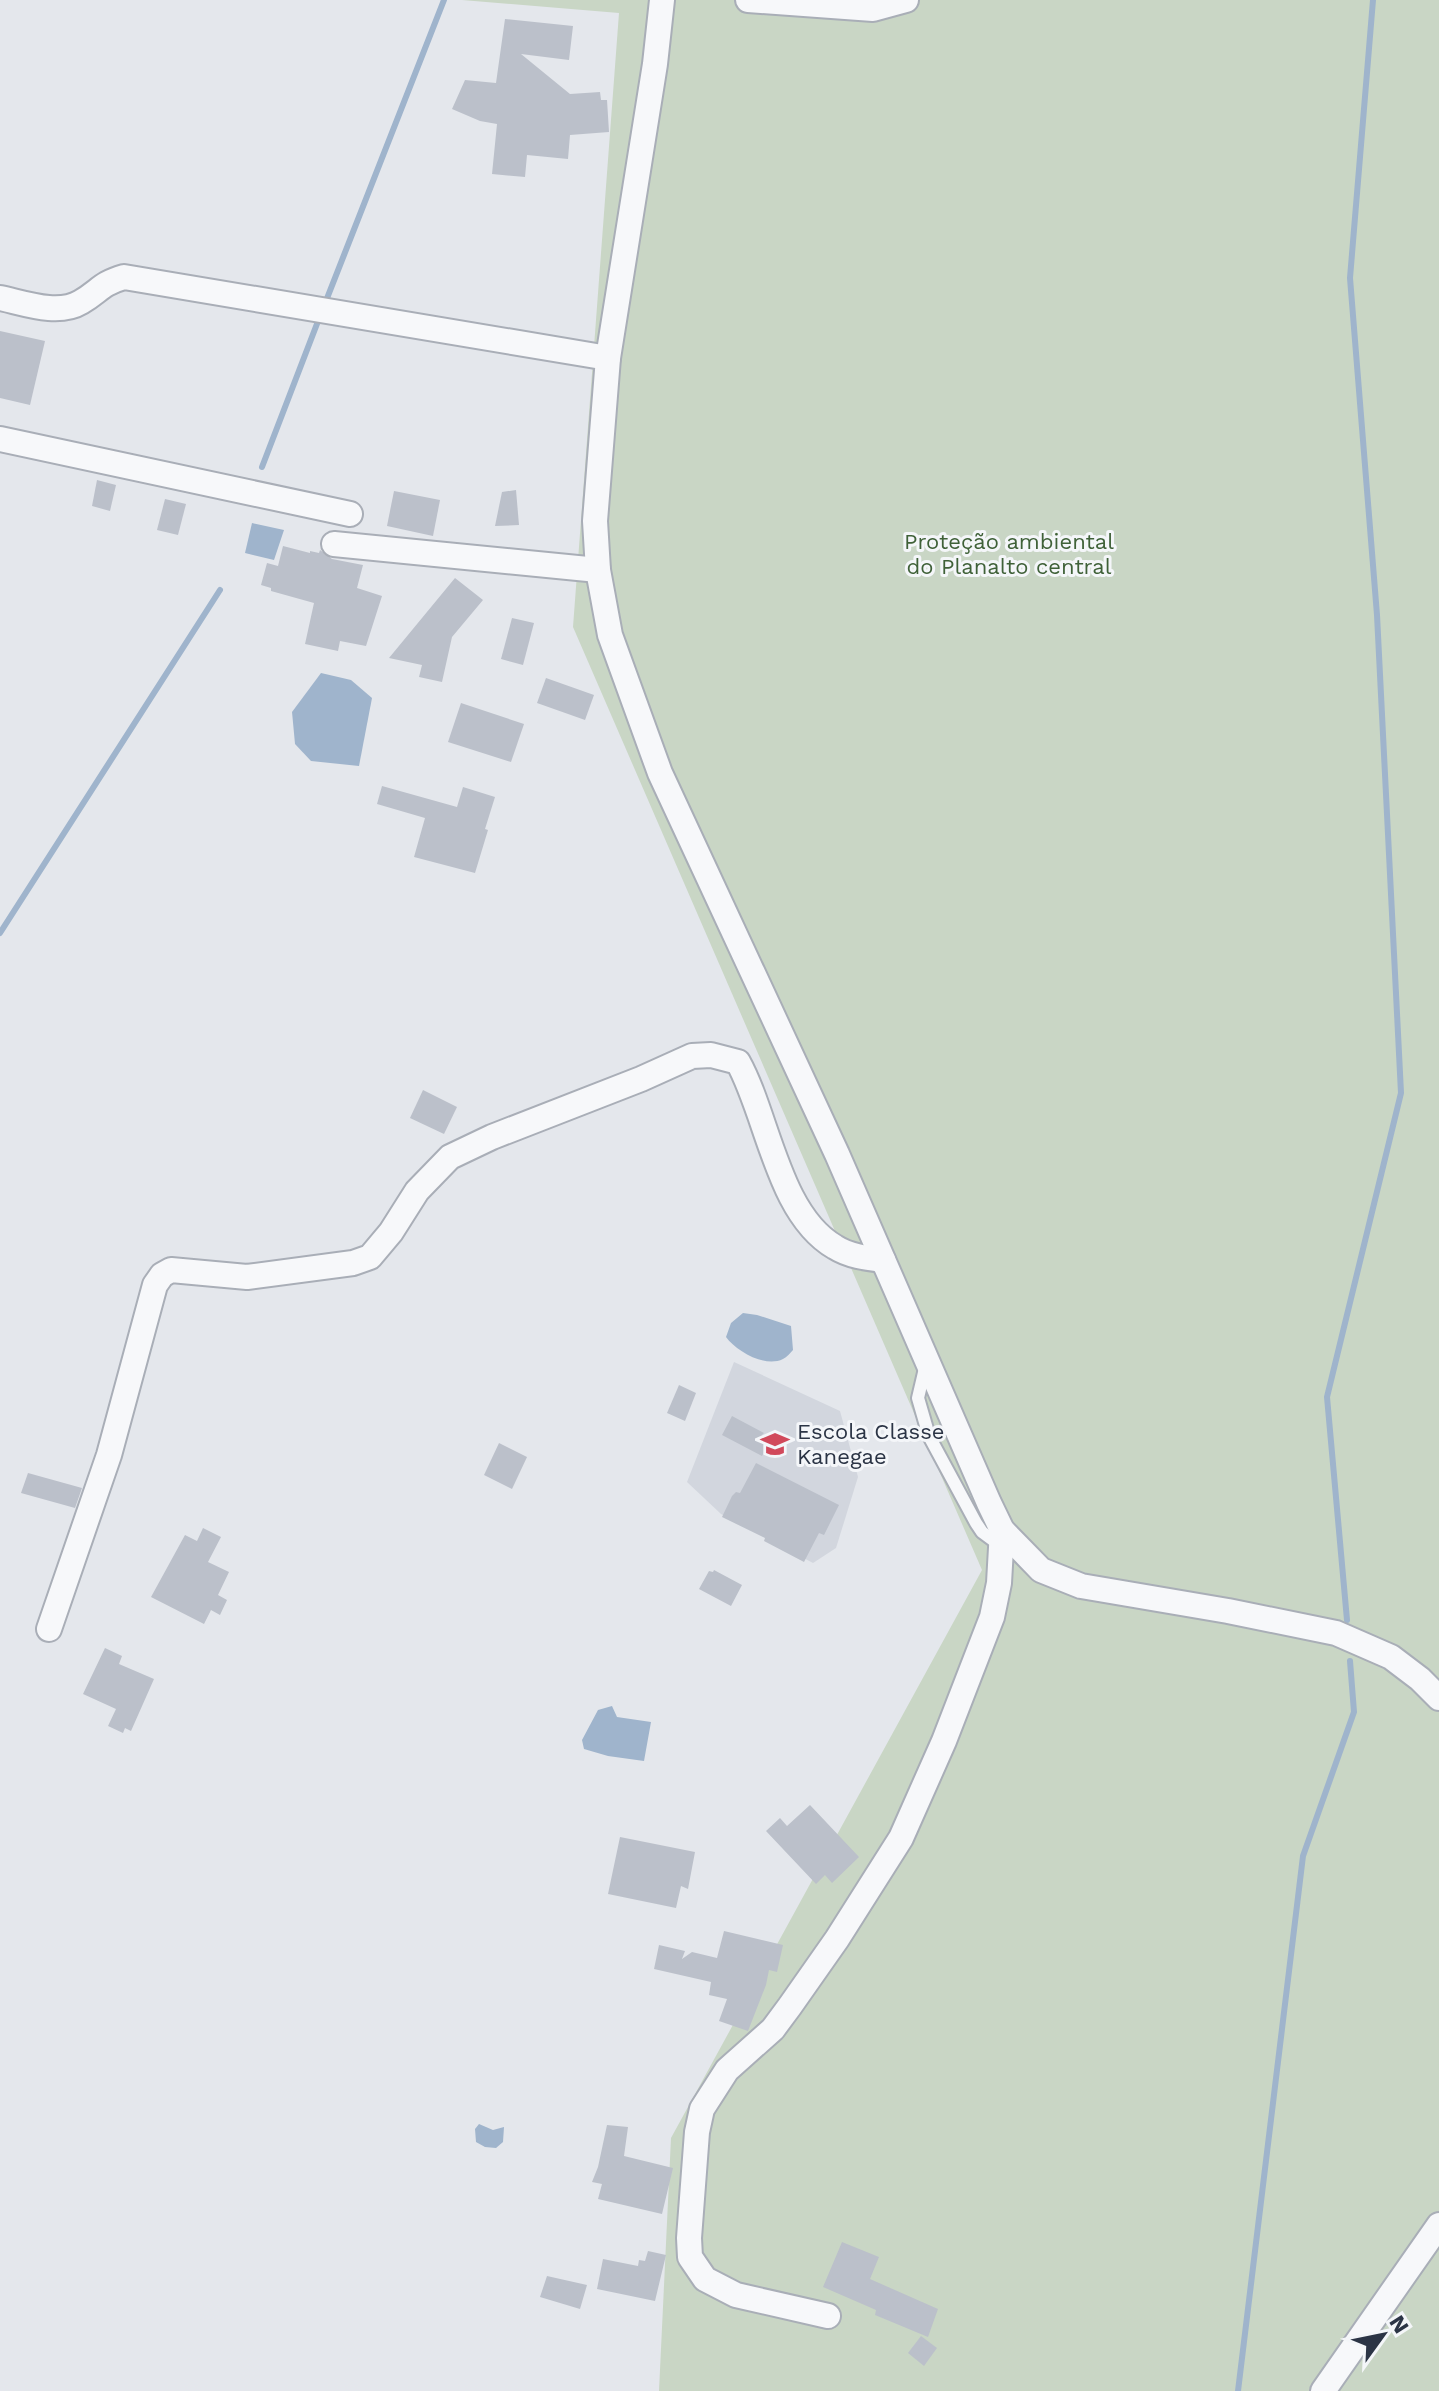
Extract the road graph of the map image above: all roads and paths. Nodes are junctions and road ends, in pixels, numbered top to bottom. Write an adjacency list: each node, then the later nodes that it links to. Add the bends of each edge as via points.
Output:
1 (662, 0): 5 (street)
2 (748, 0): 3 (street, via 873,9)
3 (906, 0)
4 (0, 298): 5 (street, via 55,309 79,304 105,283 124,277)
5 (608, 358): 9 (street, via 595,521)
6 (0, 439): 7 (street)
7 (350, 514)
8 (334, 544): 9 (street)
9 (598, 570): 10 (street, via 610,635 660,773)
10 (883, 1260): 11 (street); 12 (street, via 834,1247 812,1228 785,1179 738,1062 711,1055 692,1056 450,1157 417,1191 370,1257 247,1277 171,1270 155,1285 109,1455)
11 (1002, 1538): 13 (street, via 1041,1570 1081,1586 1228,1611 1359,1641 1391,1657); 15 (street, via 992,1617 901,1838 773,2029 727,2070 699,2121 690,2257 705,2279 736,2295)
12 (49, 1629)
13 (1439, 1698)
14 (1439, 2225): 16 (street)
15 (828, 2316)
16 (1323, 2391)

